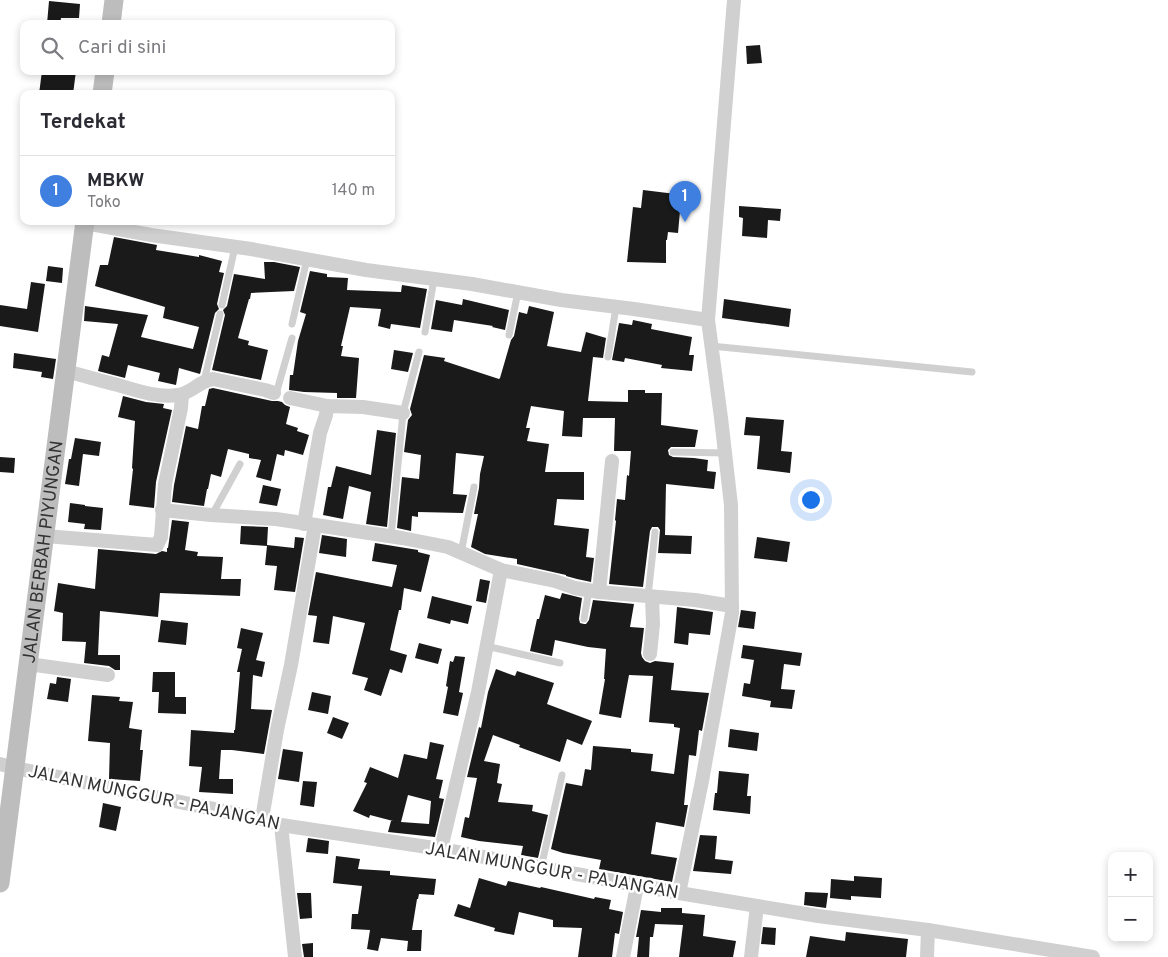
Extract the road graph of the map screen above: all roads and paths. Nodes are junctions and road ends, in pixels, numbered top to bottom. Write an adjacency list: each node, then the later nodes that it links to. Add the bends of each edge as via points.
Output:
1 (114, 0): 3 (street)
2 (734, 0): 15 (street)
3 (112, 20)
4 (104, 75): 5 (street)
5 (103, 90)
6 (85, 225): 23 (street, JALAN BERBAH PIYUNGAN)
7 (102, 225): 8 (street)
8 (235, 247): 9 (street); 12 (lane)
9 (307, 259): 10 (street); 16 (lane)
10 (434, 279): 11 (street); 17 (lane)
11 (518, 292): 13 (street); 18 (lane)
12 (222, 305)
13 (616, 307): 15 (street); 22 (lane)
14 (220, 314): 25 (lane)
15 (708, 320): 20 (street)
16 (292, 324)
17 (425, 332)
18 (509, 335)
19 (292, 338): 26 (lane)
20 (711, 346): 24 (lane); 32 (street)
21 (419, 352): 30 (lane)
22 (608, 357)
23 (66, 371): 27 (street, via 166,397); 40 (street, JALAN BERBAH PIYUNGAN)
24 (972, 372)
25 (204, 382): 26 (street, via 213,379); 27 (street)
26 (275, 393)
27 (182, 395): 36 (street)
28 (290, 398): 29 (street)
29 (327, 406): 30 (street, via 363,407); 38 (street, via 320,433)
30 (403, 414): 41 (lane)
31 (673, 452): 32 (lane)
32 (725, 453): 46 (street, via 730,505)
33 (612, 461): 44 (street)
34 (240, 464): 37 (lane)
35 (474, 487): 42 (lane)
36 (162, 510): 37 (street); 40 (street, via 161,537 157,545)
37 (211, 515): 38 (street)
38 (309, 524): 41 (street); 55 (street, via 312,546)
39 (655, 532): 45 (lane)
40 (45, 536): 51 (street, JALAN BERBAH PIYUNGAN)
41 (391, 536): 42 (street, via 448,547)
42 (461, 553): 43 (street)
43 (501, 570): 44 (street); 48 (street)
44 (594, 591): 45 (street); 47 (lane)
45 (650, 597): 46 (street); 49 (street, via 653,624)
46 (732, 606): 61 (street, via 704,772)
47 (584, 619)
48 (486, 646): 50 (lane); 57 (street)
49 (650, 654)
50 (560, 663)
51 (28, 664): 52 (street); 53 (street, JALAN BERBAH PIYUNGAN)
52 (108, 675)
53 (7, 766): 55 (street, JALAN MUNGGUR - PAJANGAN); 59 (street, JALAN BERBAH PIYUNGAN)
54 (562, 775): 58 (lane)
55 (262, 818): 56 (street, JALAN MUNGGUR - PAJANGAN)
56 (281, 825): 57 (street, JALAN MUNGGUR - PAJANGAN); 64 (street)
57 (441, 849): 58 (street, JALAN MUNGGUR - PAJANGAN)
58 (541, 868): 60 (street, JALAN MUNGGUR - PAJANGAN)
59 (0, 883)
60 (637, 886): 61 (street, JALAN MUNGGUR - PAJANGAN); 65 (street)
61 (679, 893): 62 (street, JALAN MUNGGUR - PAJANGAN)
62 (757, 906): 63 (street, JALAN MUNGGUR - PAJANGAN); 66 (street)
63 (928, 930): 67 (street); 68 (street, JALAN MUNGGUR - PAJANGAN)
64 (295, 957)
65 (623, 957)
66 (751, 957)
67 (927, 957)
68 (1093, 957)

